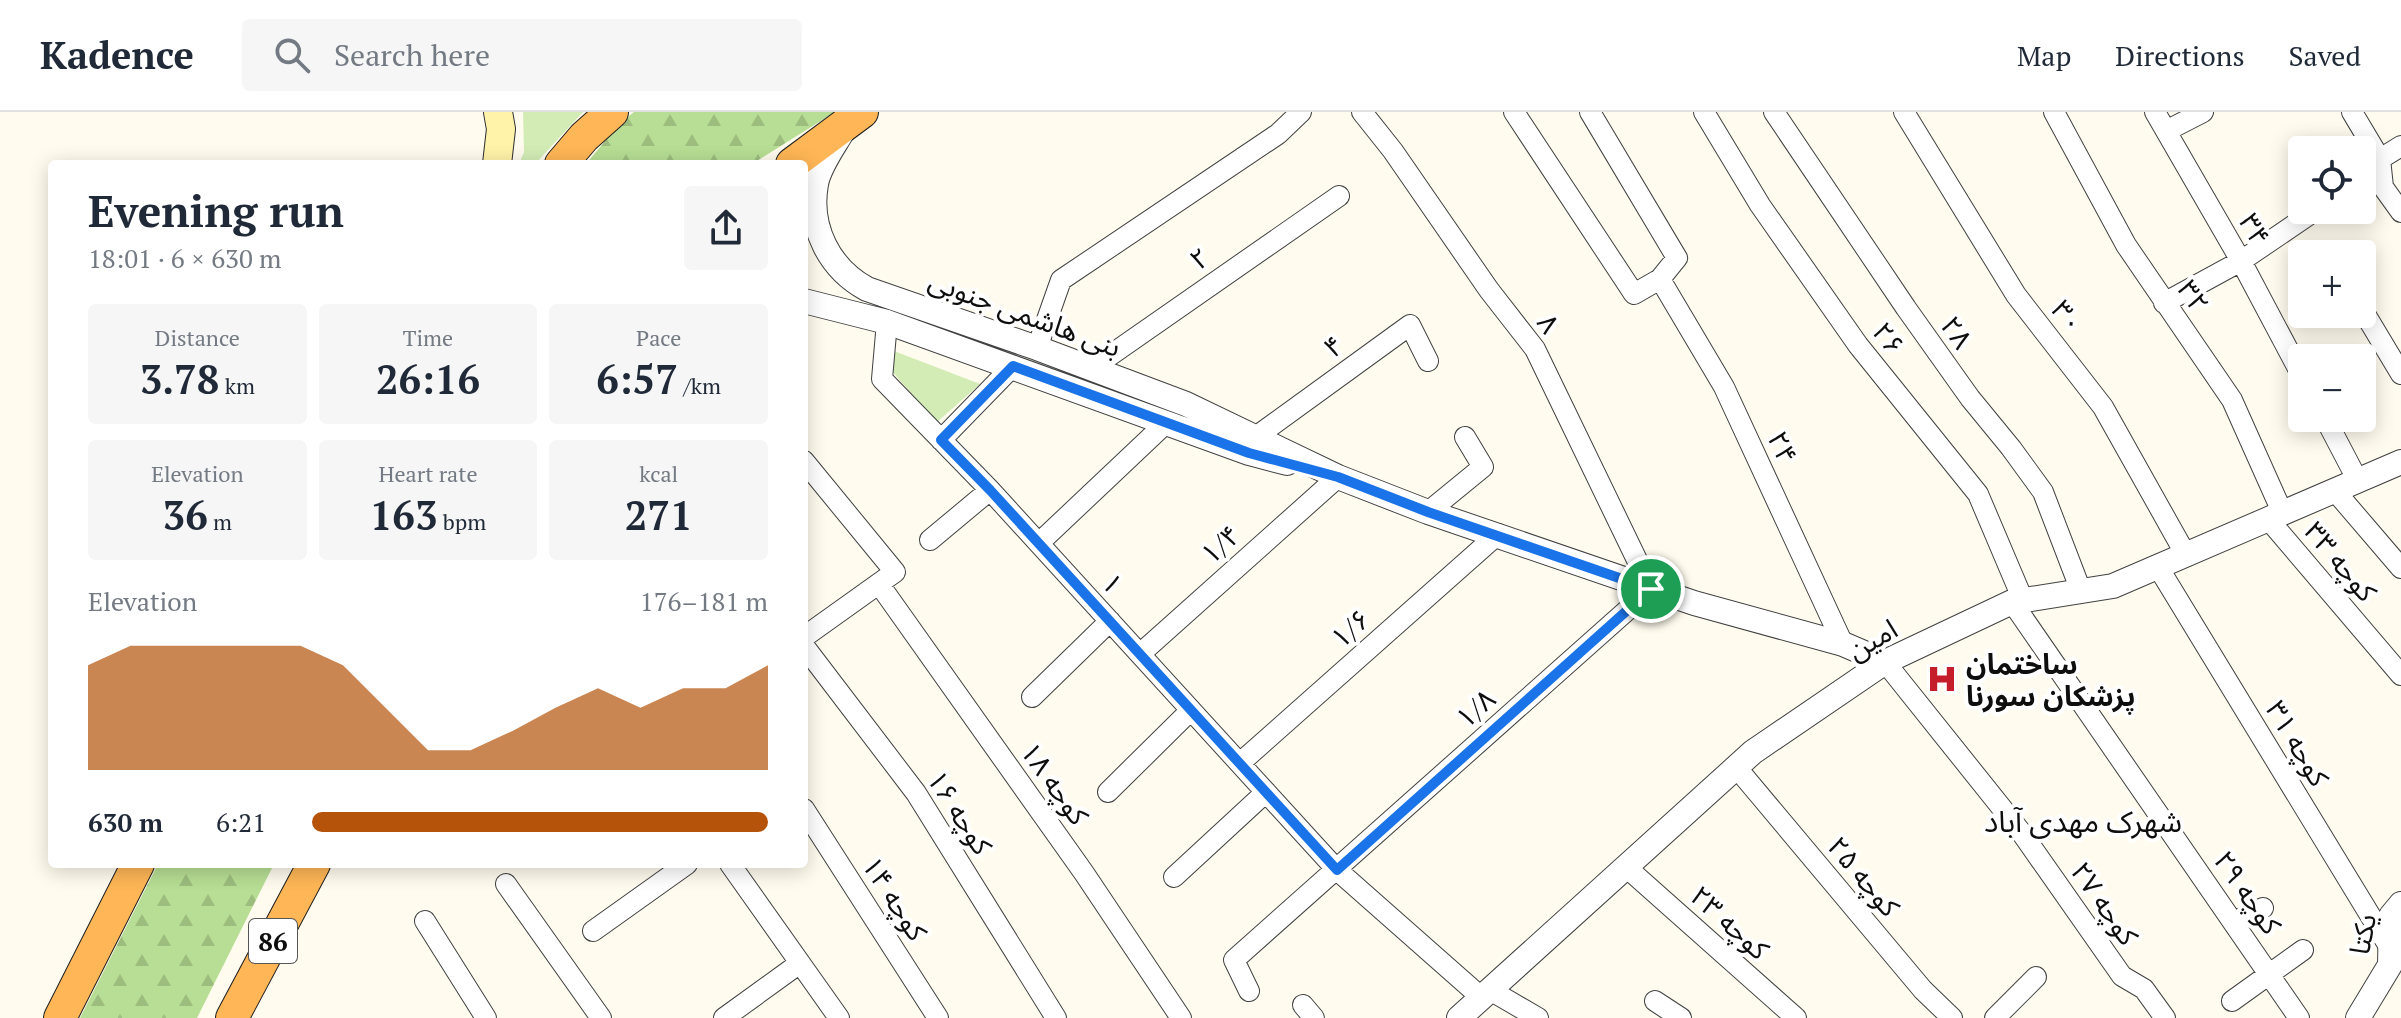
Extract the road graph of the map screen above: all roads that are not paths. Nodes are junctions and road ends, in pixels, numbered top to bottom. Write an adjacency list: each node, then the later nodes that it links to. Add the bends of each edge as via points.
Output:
1 (498, 112): 18 (main road)
2 (612, 112): 19 (highway)
3 (1301, 112): 31 (street, via 1278,134 1061,280)
4 (1362, 112): 57 (street, ۸, via 1535,349)
5 (1514, 112): 26 (street, via 1634,294)
6 (1590, 112): 26 (street, via 1677,258)
7 (1704, 112): 59 (street, ۲۶, via 1760,205 1858,345 1978,494)
8 (1774, 112): 58 (street, ۲۸, via 1906,308 2043,492)
9 (1904, 112): 53 (street, ۳۰, via 2016,295 2103,407)
10 (2054, 112): 28 (street, ۳۲)
11 (2155, 112): 15 (street, ۳۴)
12 (2203, 112): 15 (street)
13 (2352, 112): 17 (street)
14 (854, 118): 20 (highway); 24 (street, بنی هاشمی جنوبی, via 816,183)
15 (2166, 131): 25 (street, ۳۴)
16 (2401, 146): 17 (street)
17 (2380, 159): 22 (street, via 2383,187)
18 (497, 160)
19 (564, 160)
20 (797, 160)
21 (1339, 196): 35 (street, ۲)
22 (2401, 212)
23 (2295, 224): 25 (street)
24 (814, 247): 31 (street, بنی هاشمی جنوبی, via 867,289)
25 (2241, 261): 28 (street); 32 (street, ۳۴)
26 (1660, 279): 62 (street, ۲۴, via 1724,387)
27 (808, 302): 29 (street, بنی هاشمی جنوبی)
28 (2164, 303): 49 (street, ۳۲, via 2232,400)
29 (887, 322): 34 (street, بنی هاشمی جنوبی); 41 (street, ۱, via 882,379)
30 (2373, 328): 36 (street)
31 (1037, 348): 35 (street, بنی هاشمی جنوبی)
32 (2288, 350)
33 (1428, 361): 39 (street, ۴, via 1410,325)
34 (1013, 366): 37 (street, بنی هاشمی جنوبی); 41 (street)
35 (1092, 368): 39 (street, بنی هاشمی جنوبی)
36 (2401, 374)
37 (1167, 422): 44 (street, بنی هاشمی جنوبی, via 1249,453); 52 (street)
38 (2332, 432): 45 (street)
39 (1257, 436): 44 (street, بنی هاشمی جنوبی)
40 (1465, 437): 48 (street, via 1483,467)
41 (941, 440): 46 (street, ۱)
42 (2401, 462): 45 (street, امین)
43 (808, 466): 56 (street, via 895,572)
44 (1338, 477): 48 (street, بنی هاشمی جنوبی); 64 (street, ۱/۴)
45 (2358, 481): 47 (street, امین)
46 (990, 490): 51 (street); 52 (street, ۱)
47 (2335, 491): 49 (street, امین); 55 (street)
48 (1428, 512): 50 (street, بنی هاشمی جنوبی)
49 (2276, 517): 53 (street, امین); 66 (street, کوچه ۳۳)
50 (1498, 534): 57 (street, بنی هاشمی جنوبی); 69 (street, ۱/۶)
51 (930, 540)
52 (1039, 543): 60 (street, ۱)
53 (2186, 555): 54 (street, امین)
54 (2158, 567): 58 (street, امین, via 2113,586); 87 (street, کوچه ۳۱)
55 (2401, 568)
56 (879, 584): 61 (street); 105 (street, کوچه ۱۸)
57 (1651, 589): 62 (street, بنی هاشمی جنوبی); 79 (street, ۱/۸)
58 (2081, 591): 59 (street, امین)
59 (2018, 601): 65 (street, امین); 85 (street, کوچه ۲۹)
60 (1110, 621): 64 (street, ۱); 67 (street)
61 (808, 634)
62 (1843, 644): 65 (street, بنی هاشمی جنوبی)
63 (808, 651): 104 (street, کوچه ۱۶, via 916,793)
64 (1140, 654): 68 (street, ۱)
65 (1885, 662): 70 (street, امین); 112 (street, کوچه ۲۷, via 2021,832 2122,976 2144,989)
66 (2401, 675)
67 (1032, 697)
68 (1191, 710): 69 (street, ۱); 71 (street)
69 (1240, 763): 72 (street, ۱)
70 (1736, 767): 74 (street, امین); 110 (street, کوچه ۲۵)
71 (1108, 792)
72 (1266, 792): 79 (street, ۱); 80 (street)
73 (808, 815): 103 (street, کوچه ۱۴)
74 (1626, 867): 93 (street, امین); 109 (street, کوچه ۲۳)
75 (136, 868): 97 (highway)
76 (312, 868): 98 (highway, 86)
77 (681, 868): 86 (street)
78 (733, 868): 89 (street)
79 (1337, 870): 92 (street, ۱/۸, via 1234,960); 93 (street, ۱)
80 (1174, 877)
81 (506, 884): 100 (street)
82 (2401, 904): 87 (street, یکتا, via 2391,916)
83 (2263, 908): 85 (street)
84 (425, 921): 99 (street)
85 (2234, 922): 90 (street, کوچه ۲۹)
86 (593, 931)
87 (2390, 948): 96 (street, یکتا, via 2390,965)
88 (2303, 950): 90 (street)
89 (800, 963): 101 (street); 102 (street)
90 (2270, 974): 95 (street); 113 (street, کوچه ۲۹)
91 (2036, 977): 111 (street)
92 (1249, 991)
93 (1486, 994): 106 (street, امین); 107 (street, ۱)
94 (1655, 1001): 108 (street)
95 (2232, 1001)
96 (2364, 1015)
97 (60, 1018)
98 (232, 1018)
99 (486, 1018)
100 (601, 1018)
101 (724, 1018)
102 (839, 1018)
103 (938, 1018)
104 (1056, 1018)
105 (1181, 1018)
106 (1459, 1018)
107 (1538, 1018)
108 (1681, 1018)
109 (1796, 1018)
110 (1952, 1018)
111 (1995, 1018)
112 (2165, 1018)
113 (2299, 1018)

